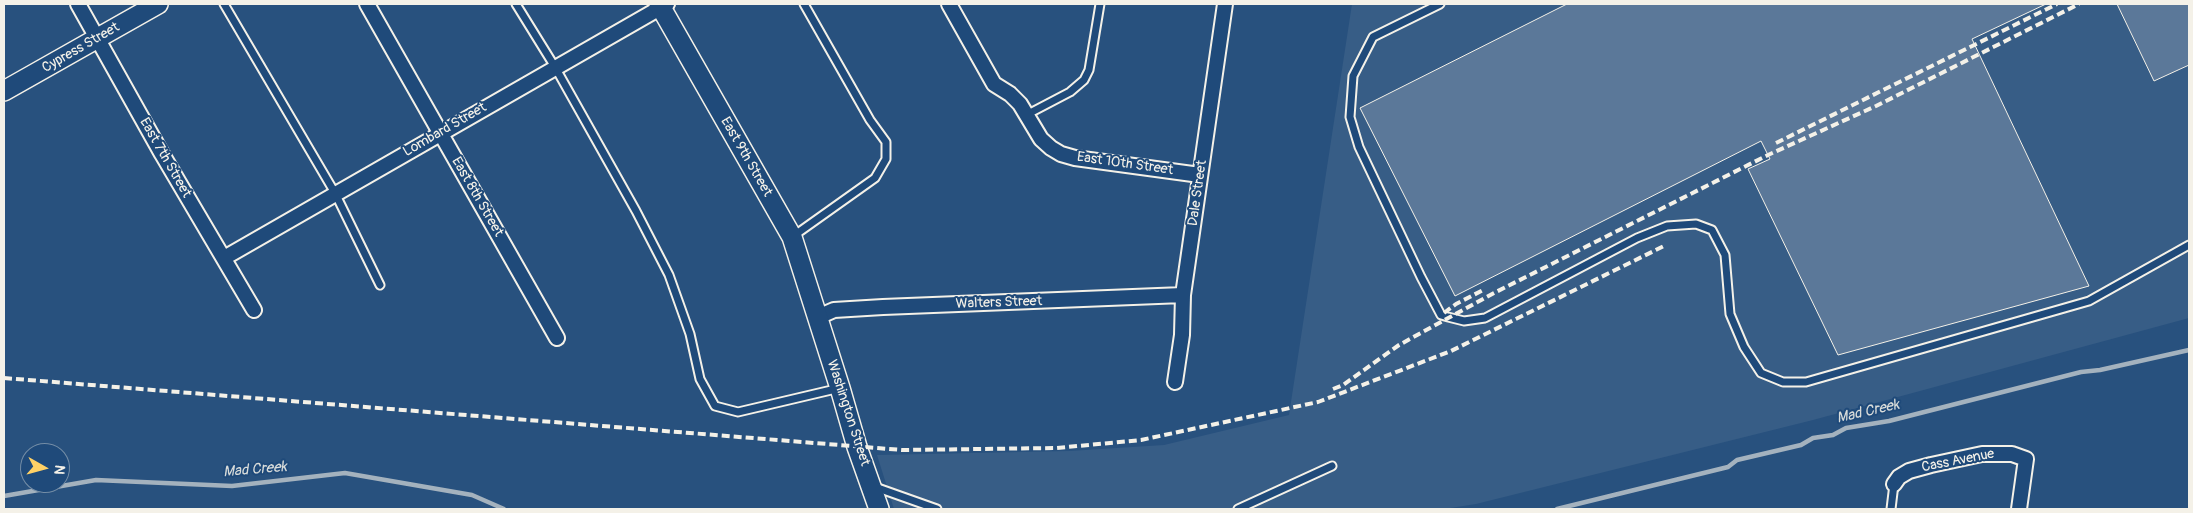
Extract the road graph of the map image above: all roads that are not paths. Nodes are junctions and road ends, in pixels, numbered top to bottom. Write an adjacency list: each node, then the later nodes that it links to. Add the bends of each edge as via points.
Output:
1 (78, 4): 12 (street, East 7th Street)
2 (158, 4): 12 (main road, Cypress Street)
3 (224, 4): 18 (lane)
4 (367, 4): 16 (street, East 8th Street)
5 (516, 4): 13 (lane)
6 (804, 4): 19 (lane, via 870,120 886,142 886,159 875,178)
7 (949, 4): 15 (street, East 10th Street, via 994,84 1010,94)
8 (1100, 4): 15 (lane, via 1089,70 1084,80 1070,92)
9 (1225, 4): 17 (street, Dale Street)
10 (1440, 4): 20 (lane, via 1373,37 1353,76 1350,117 1359,147 1441,315 1464,321 1485,318 1637,238 1667,226 1696,224 1712,230 1725,255 1730,314 1744,347 1761,373 1783,382 1806,382 2089,301)
11 (662, 5): 13 (street, Lombard Street); 19 (main road, East 9th Street)
12 (98, 38): 14 (main road, Cypress Street); 21 (street, East 7th Street)
13 (555, 67): 16 (street, Lombard Street); 28 (lane, via 669,275 690,334 700,379 715,406 738,412)
14 (4, 91)
15 (1028, 114): 17 (street, East 10th Street, via 1041,139 1061,154)
16 (441, 132): 18 (street, Lombard Street); 26 (street, East 8th Street)
17 (1200, 175): 23 (street, Dale Street)
18 (335, 194): 21 (street, Lombard Street); 22 (lane)
19 (792, 237): 25 (main road, East 9th Street)
20 (2189, 245)
21 (224, 258): 24 (street, East 7th Street)
22 (380, 285)
23 (1183, 295): 25 (street, Walters Street, via 883,307 834,310); 27 (street, Dale Street)
24 (254, 310)
25 (818, 317): 28 (main road, Washington Street)
26 (557, 338)
27 (1175, 382)
28 (840, 388): 31 (main road, Washington Street)
29 (1332, 466): 34 (lane)
30 (1894, 484): 35 (lane); 36 (street, Cass Avenue, via 1909,471 1982,454 2006,453 2026,459)
31 (872, 486): 32 (main road, Washington Street); 33 (lane)
32 (879, 509)
33 (938, 509)
34 (1238, 509)
35 (1891, 509)
36 (2019, 509)

